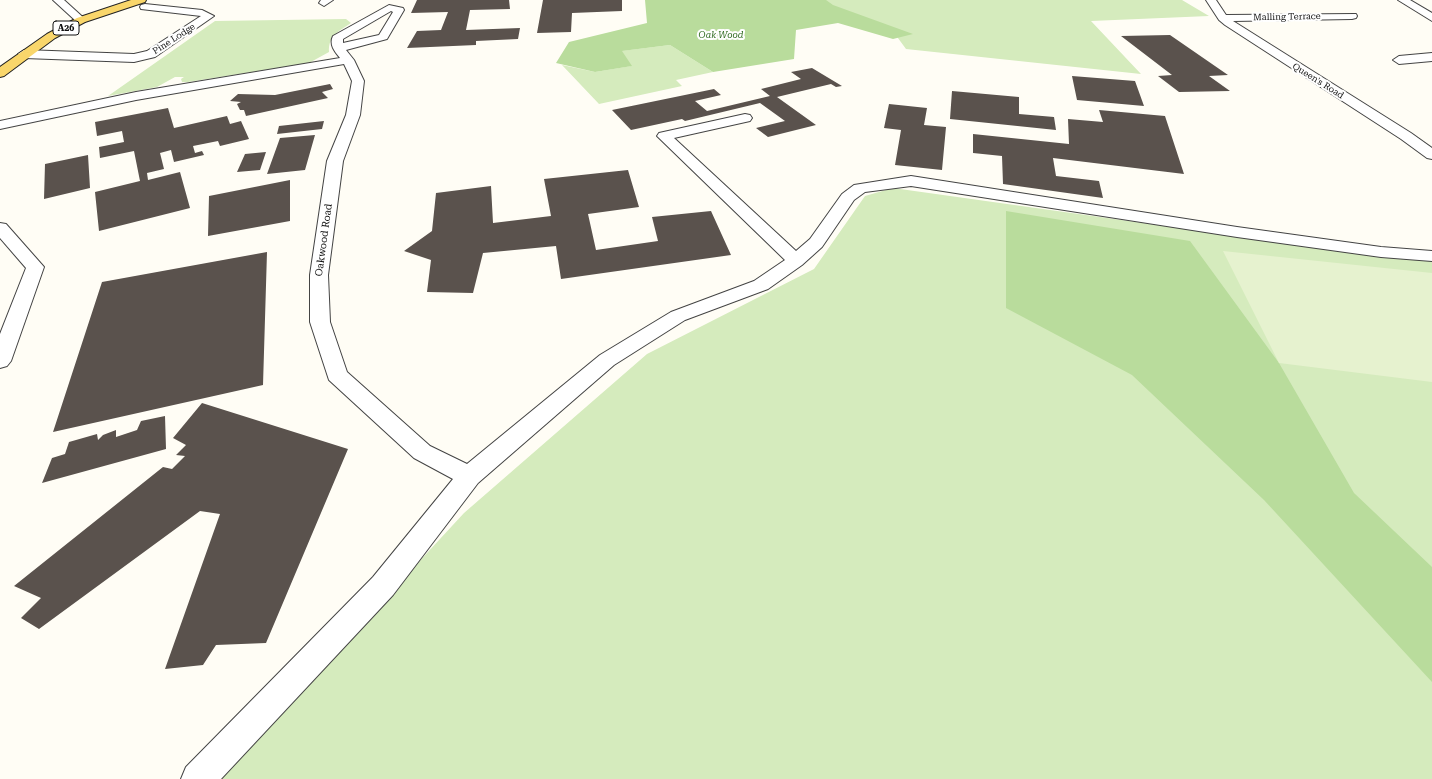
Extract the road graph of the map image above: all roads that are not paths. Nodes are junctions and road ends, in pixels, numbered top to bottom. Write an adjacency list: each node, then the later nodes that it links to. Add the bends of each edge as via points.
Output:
1 (58, 0): 8 (street)
2 (1211, 0): 7 (street, Queen's Road)
3 (1403, 0): 6 (street)
4 (143, 3): 8 (main road, A26); 9 (street, Pine Lodge, via 209,16 151,54 134,58)
5 (1352, 16): 7 (street, Malling Terrace)
6 (1431, 16)
7 (1223, 18): 16 (street, Queen's Road)
8 (81, 20): 9 (main road, A26)
9 (24, 54): 13 (main road, A26)
10 (343, 54): 10 (street, via 383,38 398,10 390,8 337,38); 15 (street); 21 (street, Oakwood Road, via 358,81 353,115 335,161 318,275 320,322 337,375 422,452)
11 (1432, 57): 12 (street)
12 (1399, 60)
13 (0, 73)
14 (745, 118): 19 (street, via 664,136)
15 (0, 125)
16 (1432, 155)
17 (0, 228): 20 (street, via 35,266)
18 (1432, 256): 19 (street, via 1381,252 1245,233 911,181 860,188 848,197 816,243)
19 (796, 261): 21 (street, via 761,285 678,316 607,360)
20 (0, 361)
21 (469, 476): 22 (street, via 383,586)
22 (198, 779)

